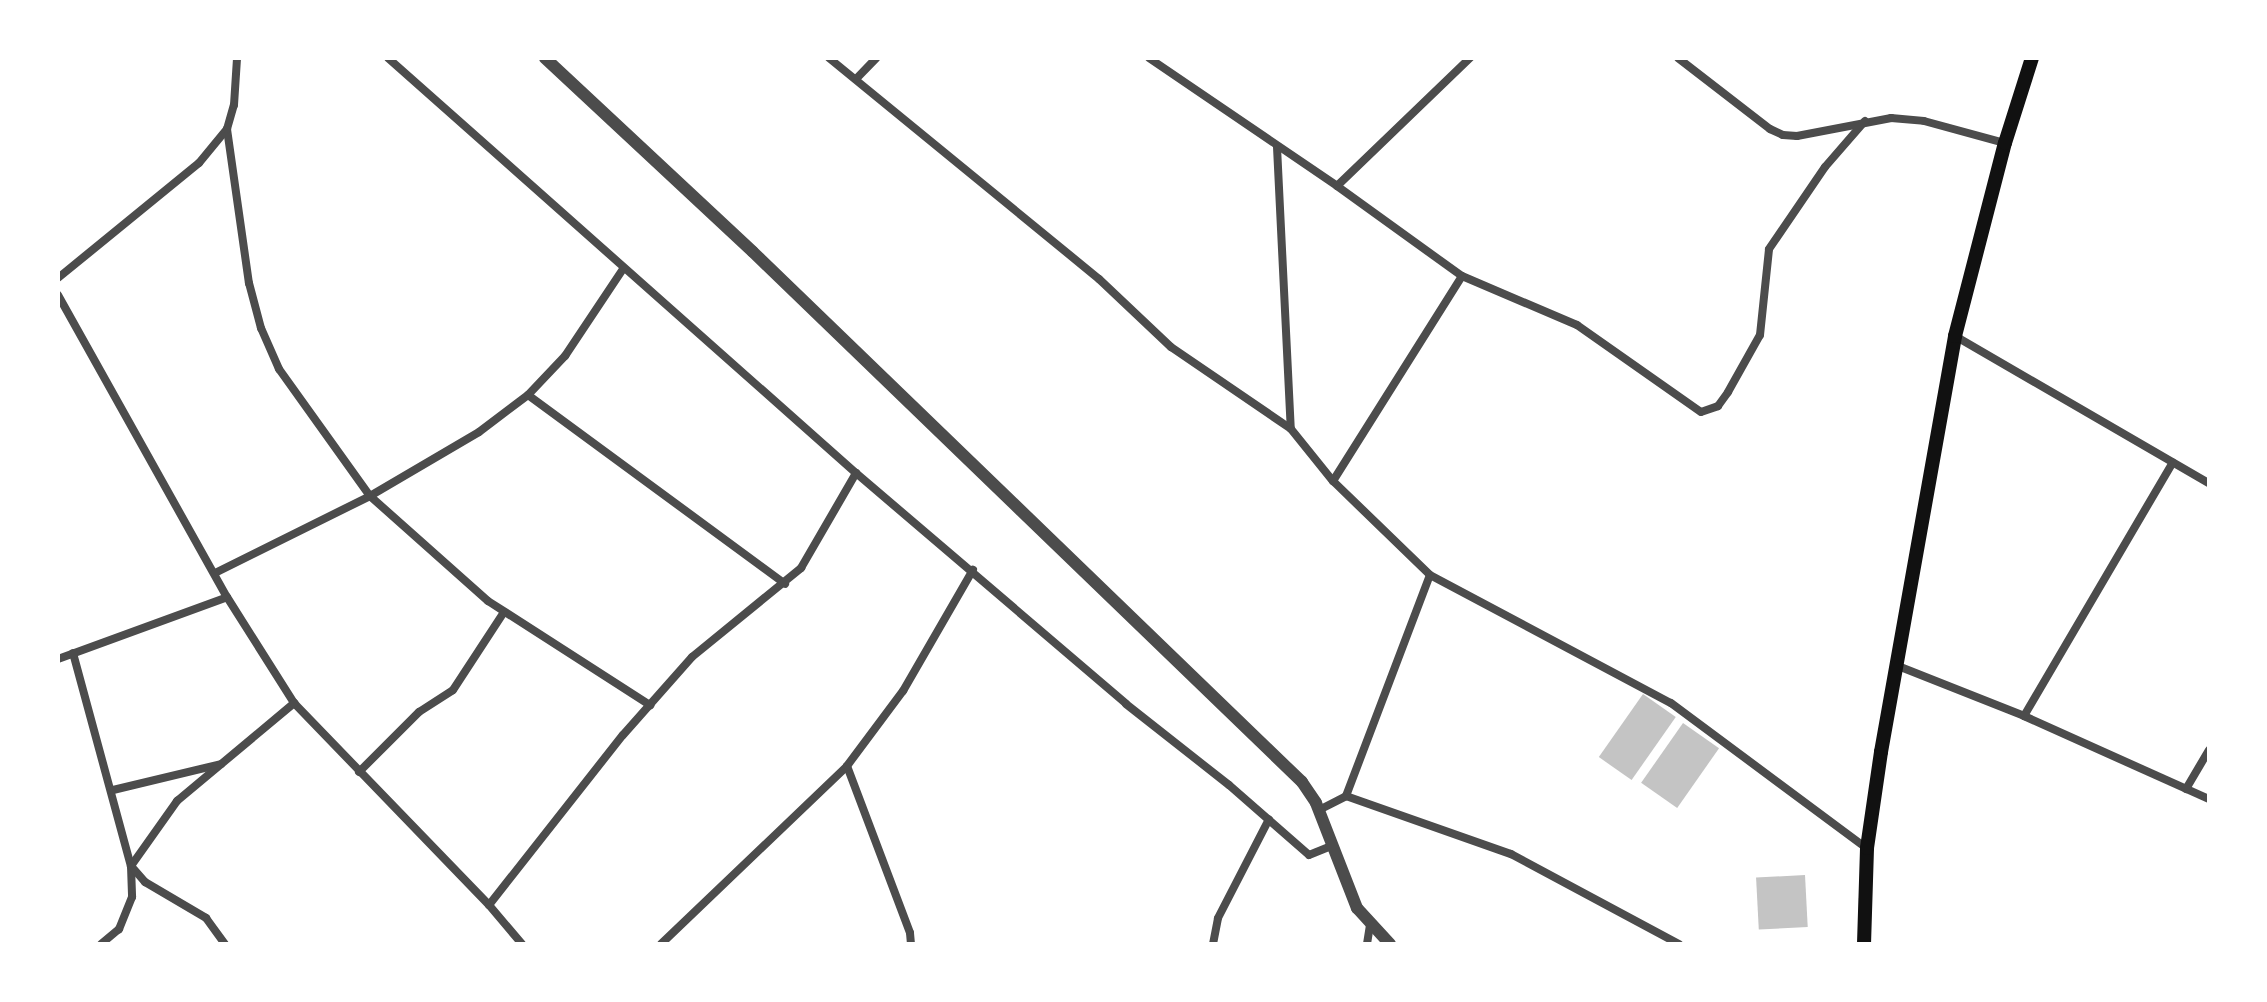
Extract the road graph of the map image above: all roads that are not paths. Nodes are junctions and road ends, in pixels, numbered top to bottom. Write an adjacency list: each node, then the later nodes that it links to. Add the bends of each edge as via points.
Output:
1 (237, 58): 12 (street)
2 (388, 58): 16 (street)
3 (545, 58): 48 (street, via 1302,782)
4 (829, 58): 10 (street)
5 (876, 58): 10 (street)
6 (1149, 58): 14 (street)
7 (1470, 58): 15 (street)
8 (1678, 58): 11 (street, via 1783,135)
9 (2032, 58): 13 (main road)
10 (857, 78): 22 (street, via 1099,279 1171,347)
11 (1865, 121): 13 (street, via 1924,121); 17 (street, via 1825,167 1769,249 1760,335 1728,392 1711,410 1701,412 1686,404 1577,325)
12 (227, 129): 18 (street, via 199,163); 27 (street, via 249,283 261,328 279,369)
13 (2005, 143): 20 (main road)
14 (1277, 147): 15 (street); 22 (street)
15 (1337, 186): 17 (street)
16 (623, 269): 21 (street, via 565,356); 24 (street)
17 (1462, 276): 25 (street)
18 (58, 278)
19 (58, 295): 29 (street)
20 (1955, 336): 23 (street); 36 (main road)
21 (528, 395): 27 (street, via 479,432); 31 (street)
22 (1291, 429): 25 (street)
23 (2173, 462): 26 (street); 39 (street)
24 (856, 473): 28 (street); 31 (street, via 801,568)
25 (1333, 481): 30 (street)
26 (2209, 483)
27 (370, 496): 29 (street); 33 (street)
28 (973, 570): 42 (street, via 903,691); 49 (street, via 1126,704)
29 (215, 573): 32 (street)
30 (1430, 575): 46 (street); 51 (street, via 1671,703)
31 (785, 584): 38 (street, via 692,657)
32 (227, 597): 34 (street); 37 (street)
33 (504, 612): 38 (street); 43 (street, via 453,690 419,712)
34 (73, 653): 35 (street); 45 (street)
35 (58, 659)
36 (1898, 666): 39 (street); 51 (main road)
37 (294, 703): 41 (street); 43 (street)
38 (650, 705): 53 (street)
39 (2024, 716): 44 (street)
40 (2209, 750): 44 (street)
41 (225, 762): 45 (street); 52 (street, via 177,801)
42 (847, 766): 58 (street); 59 (street)
43 (359, 772): 53 (street)
44 (2186, 789): 47 (street)
45 (113, 790): 52 (street)
46 (1346, 796): 48 (street); 63 (street, via 1511,854)
47 (2209, 799)
48 (1319, 810): 50 (street)
49 (1269, 819): 50 (street, via 1309,855); 60 (street, via 1218,918)
50 (1331, 846): 54 (street, via 1348,891)
51 (1867, 848): 64 (main road)
52 (131, 866): 55 (street, via 132,897 119,929); 56 (street, via 145,882 206,918)
53 (489, 905): 57 (street)
54 (1370, 926): 61 (street); 62 (street)
55 (101, 944)
56 (225, 944)
57 (522, 944)
58 (661, 944)
59 (911, 944)
60 (1213, 944)
61 (1367, 944)
62 (1390, 944)
63 (1679, 944)
64 (1864, 944)

